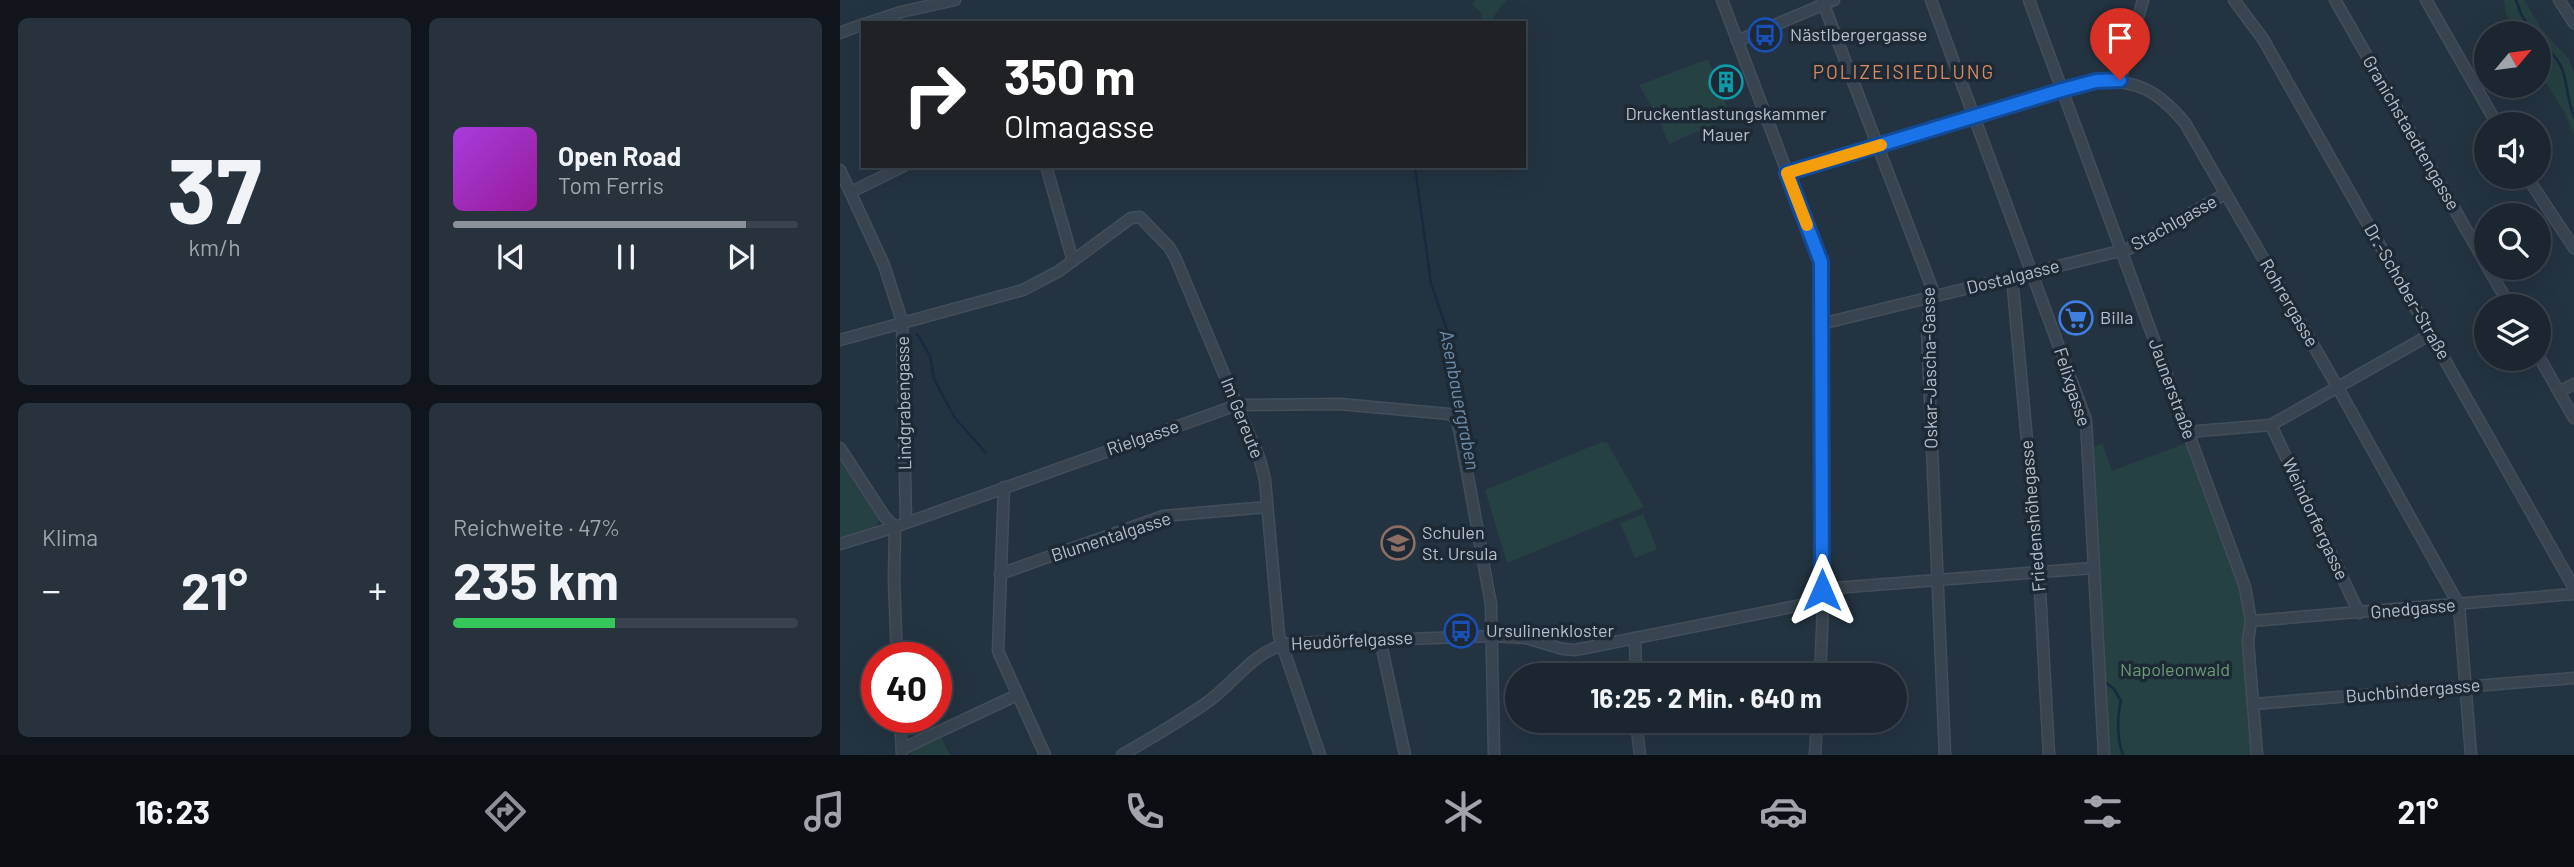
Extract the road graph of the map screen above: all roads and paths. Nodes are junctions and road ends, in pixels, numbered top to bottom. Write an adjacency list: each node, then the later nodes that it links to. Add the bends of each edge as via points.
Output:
1 (955, 0): 12 (street)
2 (1722, 0): 17 (street)
3 (1931, 0): 21 (street, Felixgasse)
4 (2029, 0): 19 (street, Jaunerstraße)
5 (2143, 0): 18 (street)
6 (2234, 0): 16 (street, Dr.-Schober-Straße)
7 (2241, 0): 16 (street)
8 (2334, 0): 30 (street, Granichstaedtengasse)
9 (2426, 0): 20 (street)
10 (2558, 0): 13 (street)
11 (1826, 2): 17 (street); 22 (street, Oskar-Jascha-Gasse)
12 (874, 21)
13 (2574, 23)
14 (861, 25): 15 (street)
15 (840, 33)
16 (2263, 39): 39 (street, Dr.-Schober-Straße)
17 (1737, 41): 26 (street)
18 (2120, 80): 19 (street, Rohrergasse); 29 (street, Rohrergasse, via 2155,93 2172,107)
19 (2062, 90): 21 (street, Rohrergasse); 32 (street, Jaunerstraße)
20 (2490, 112)
21 (1973, 116): 22 (street, Rohrergasse); 34 (street, Felixgasse)
22 (1877, 147): 26 (street, Rohrergasse); 36 (street, Oskar-Jascha-Gasse, via 1932,288)
23 (900, 168): 28 (street)
24 (1047, 168): 33 (street)
25 (840, 170): 28 (street, Lindgrabengasse)
26 (1787, 173): 38 (street, via 1821,262)
27 (2536, 189): 31 (street)
28 (851, 192): 37 (street, Lindgrabengasse, via 884,265)
29 (2225, 194): 32 (street, Stachlgasse); 43 (street, Rohrergasse)
30 (2474, 244)
31 (2574, 248)
32 (2122, 250): 34 (street, Dostalgasse); 48 (street, Jaunerstraße)
33 (1073, 261): 37 (street, via 1012,294); 45 (street, Im Gereute, via 1137,216 1172,251)
34 (2032, 272): 35 (street, Dostalgasse); 55 (street, Felixgasse, via 2086,420)
35 (2012, 277): 36 (street, Dostalgasse); 56 (street, Friedenshöhegasse)
36 (1931, 297): 38 (street, Dostalgasse); 58 (street, Oskar-Jascha-Gasse, via 1927,330)
37 (902, 321): 40 (street); 52 (street, Lindgrabengasse)
38 (1821, 324): 61 (street)
39 (2431, 334): 43 (street); 59 (street, Dr.-Schober-Straße)
40 (840, 340)
41 (2547, 371): 44 (street)
42 (2574, 384): 44 (street)
43 (2338, 388): 47 (street); 62 (street, Rohrergasse)
44 (2559, 392): 46 (street)
45 (1237, 405): 50 (street, Rielgasse); 51 (street, Im Gereute, via 1263,469); 65 (street, Rielgasse, via 1340,404 1456,418 1492,604)
46 (2574, 418)
47 (2271, 425): 48 (street); 63 (street, Weindorfergasse)
48 (2189, 434): 64 (street, Jaunerstraße, via 2245,587)
49 (840, 448): 53 (street)
50 (1004, 487): 52 (street, Rielgasse); 57 (street)
51 (1267, 507): 57 (street, Blumentalgasse, via 1163,516); 69 (street, Im Gereute)
52 (906, 522): 53 (street, Rielgasse)
53 (895, 527): 54 (street, Rielgasse); 68 (street)
54 (840, 544)
55 (2093, 568): 56 (street, Heudörfelgasse); 89 (street, Felixgasse)
56 (2039, 572): 58 (street, Heudörfelgasse); 88 (street, Friedenshöhegasse)
57 (1000, 574): 74 (street, via 998,651)
58 (1937, 580): 61 (street, Heudörfelgasse); 87 (street, Oskar-Jascha-Gasse)
59 (2574, 587)
60 (2574, 594): 62 (street, Gnedgasse)
61 (1822, 595): 66 (street, Heudörfelgasse); 71 (street)
62 (2459, 605): 63 (street, Gnedgasse); 73 (street)
63 (2359, 613): 64 (street, Gnedgasse)
64 (2251, 621): 75 (street, Jaunerstraße)
65 (1493, 636): 66 (street, Heudörfelgasse, via 1531,639 1569,650); 67 (street, Heudörfelgasse); 84 (street)
66 (1635, 638): 70 (street)
67 (1380, 639): 69 (street, Heudörfelgasse); 83 (street)
68 (896, 642)
69 (1282, 645): 81 (street, Heudörfelgasse, via 1256,658 1205,703); 82 (street, Im Gereute)
70 (1636, 663)
71 (1820, 663)
72 (2574, 678): 73 (street, Buchbindergasse)
73 (2466, 687): 75 (street, Buchbindergasse); 91 (street)
74 (1017, 695): 79 (street); 80 (street)
75 (2253, 704): 90 (street, Jaunerstraße)
76 (901, 733): 79 (street)
77 (1637, 733): 85 (street)
78 (1816, 733): 86 (street)
79 (902, 752)
80 (1045, 755)
81 (1122, 755)
82 (1320, 755)
83 (1405, 755)
84 (1494, 755)
85 (1640, 755)
86 (1815, 755)
87 (1945, 755)
88 (2049, 755)
89 (2104, 755)
90 (2257, 755)
91 (2471, 755)

